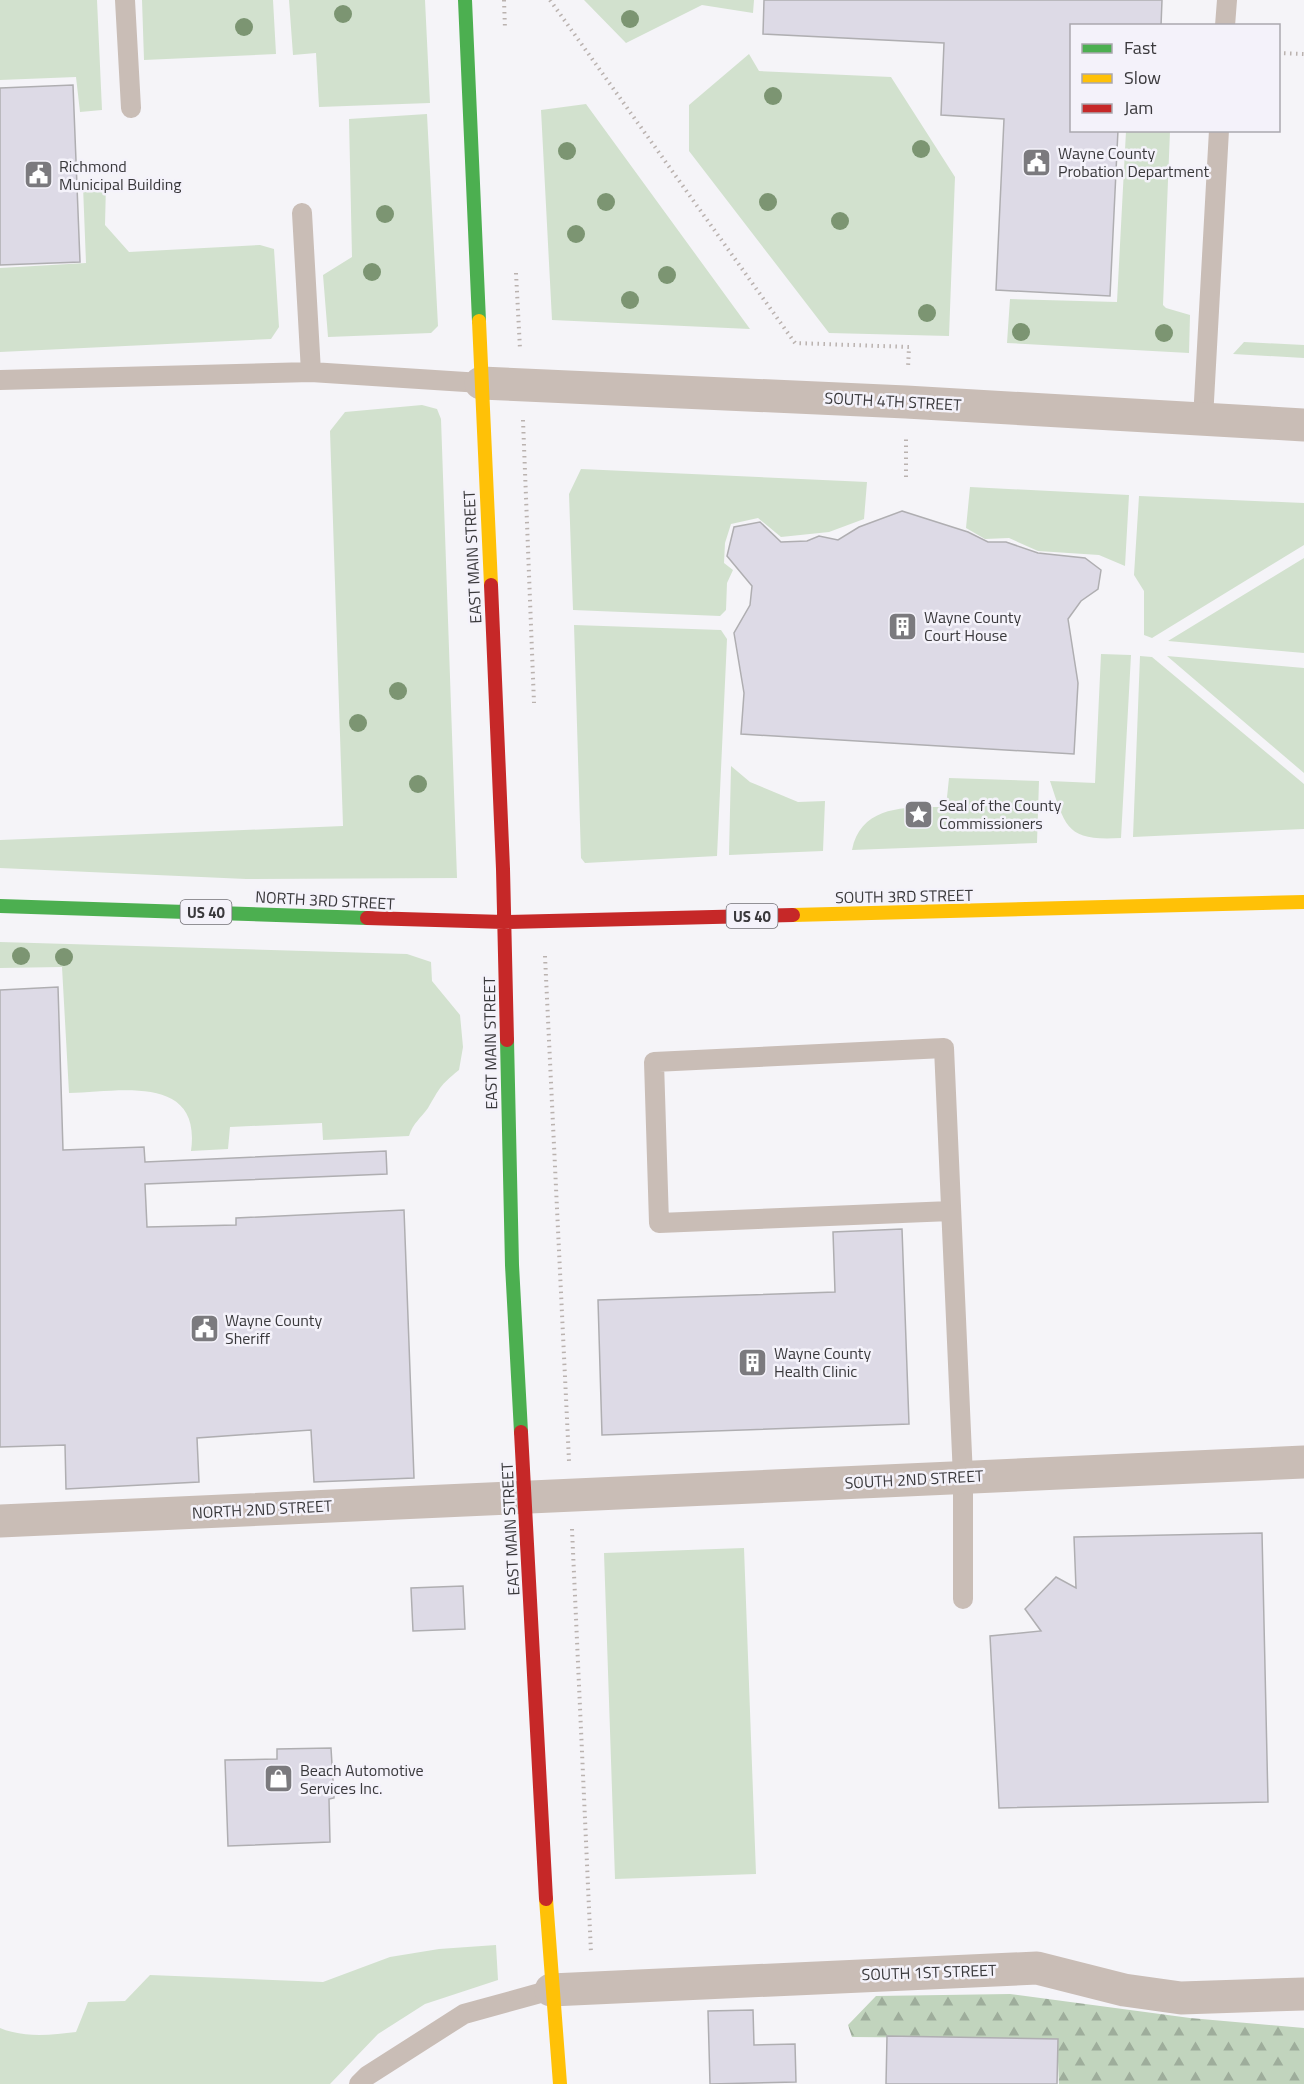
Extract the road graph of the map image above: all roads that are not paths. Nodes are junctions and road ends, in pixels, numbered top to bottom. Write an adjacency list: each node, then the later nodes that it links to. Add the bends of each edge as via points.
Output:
1 (125, 0): 5 (lane)
2 (465, 0): 10 (street, EAST MAIN STREET)
3 (1227, 0): 4 (lane)
4 (1226, 24)
5 (131, 108)
6 (1219, 132): 11 (lane)
7 (302, 213): 8 (lane)
8 (311, 372): 9 (lane); 10 (lane)
9 (0, 380)
10 (481, 383): 11 (street, SOUTH 4TH STREET); 15 (street, EAST MAIN STREET)
11 (1203, 419): 12 (street, SOUTH 4TH STREET)
12 (1304, 425)
13 (1304, 902): 15 (street, SOUTH 3RD STREET / US 40)
14 (0, 906): 15 (street, NORTH 3RD STREET / US 40)
15 (504, 922): 19 (street, EAST MAIN STREET, via 512,1253)
16 (951, 1211): 16 (lane, via 944,1048 654,1062 659,1223); 18 (lane)
17 (1304, 1462): 18 (street, SOUTH 2ND STREET)
18 (963, 1477): 19 (street, SOUTH 2ND STREET); 21 (lane)
19 (524, 1496): 20 (street, NORTH 2ND STREET); 22 (street, EAST MAIN STREET)
20 (0, 1521)
21 (963, 1599)
22 (551, 1990): 23 (street, SOUTH 1ST STREET, via 1037,1968 1124,1990 1181,1998); 24 (lane, via 464,2014); 25 (street, EAST MAIN STREET)
23 (1304, 1994)
24 (359, 2084)
25 (560, 2084)

